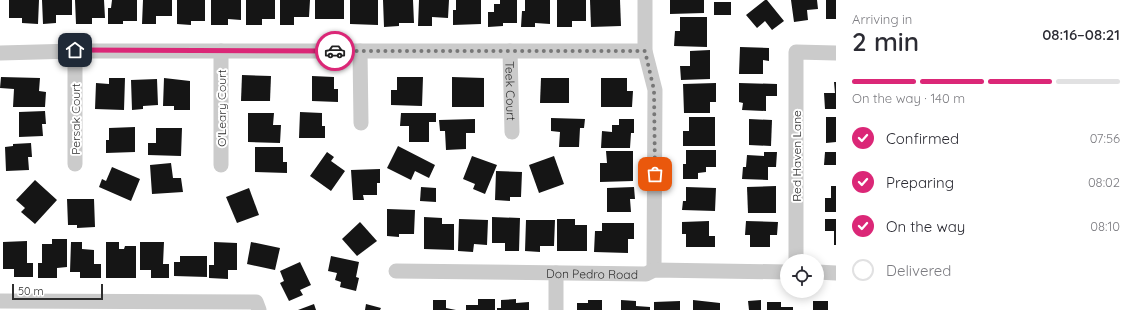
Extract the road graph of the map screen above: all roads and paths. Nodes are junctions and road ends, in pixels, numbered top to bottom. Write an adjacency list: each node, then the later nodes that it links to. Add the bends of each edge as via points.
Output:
1 (645, 0): 6 (street)
2 (75, 50): 3 (street); 8 (street); 11 (street, Persak Court)
3 (221, 51): 4 (street); 12 (street, O'Leary Court)
4 (360, 51): 5 (street); 9 (street)
5 (510, 51): 6 (street); 10 (street, Teek Court)
6 (645, 51): 14 (street, via 652,72 655,97)
7 (836, 52): 13 (street, Red Haven Lane, via 796,52)
8 (0, 53)
9 (361, 123)
10 (512, 132)
11 (75, 164)
12 (221, 165)
13 (796, 254)
14 (654, 270): 16 (street, Don Pedro Road); 18 (street, Don Pedro Road, via 646,274)
15 (396, 271): 18 (street, Don Pedro Road)
16 (780, 272)
17 (824, 272): 19 (street)
18 (556, 273): 22 (street)
19 (836, 273)
20 (0, 301): 21 (street)
21 (258, 306)
22 (556, 310)

